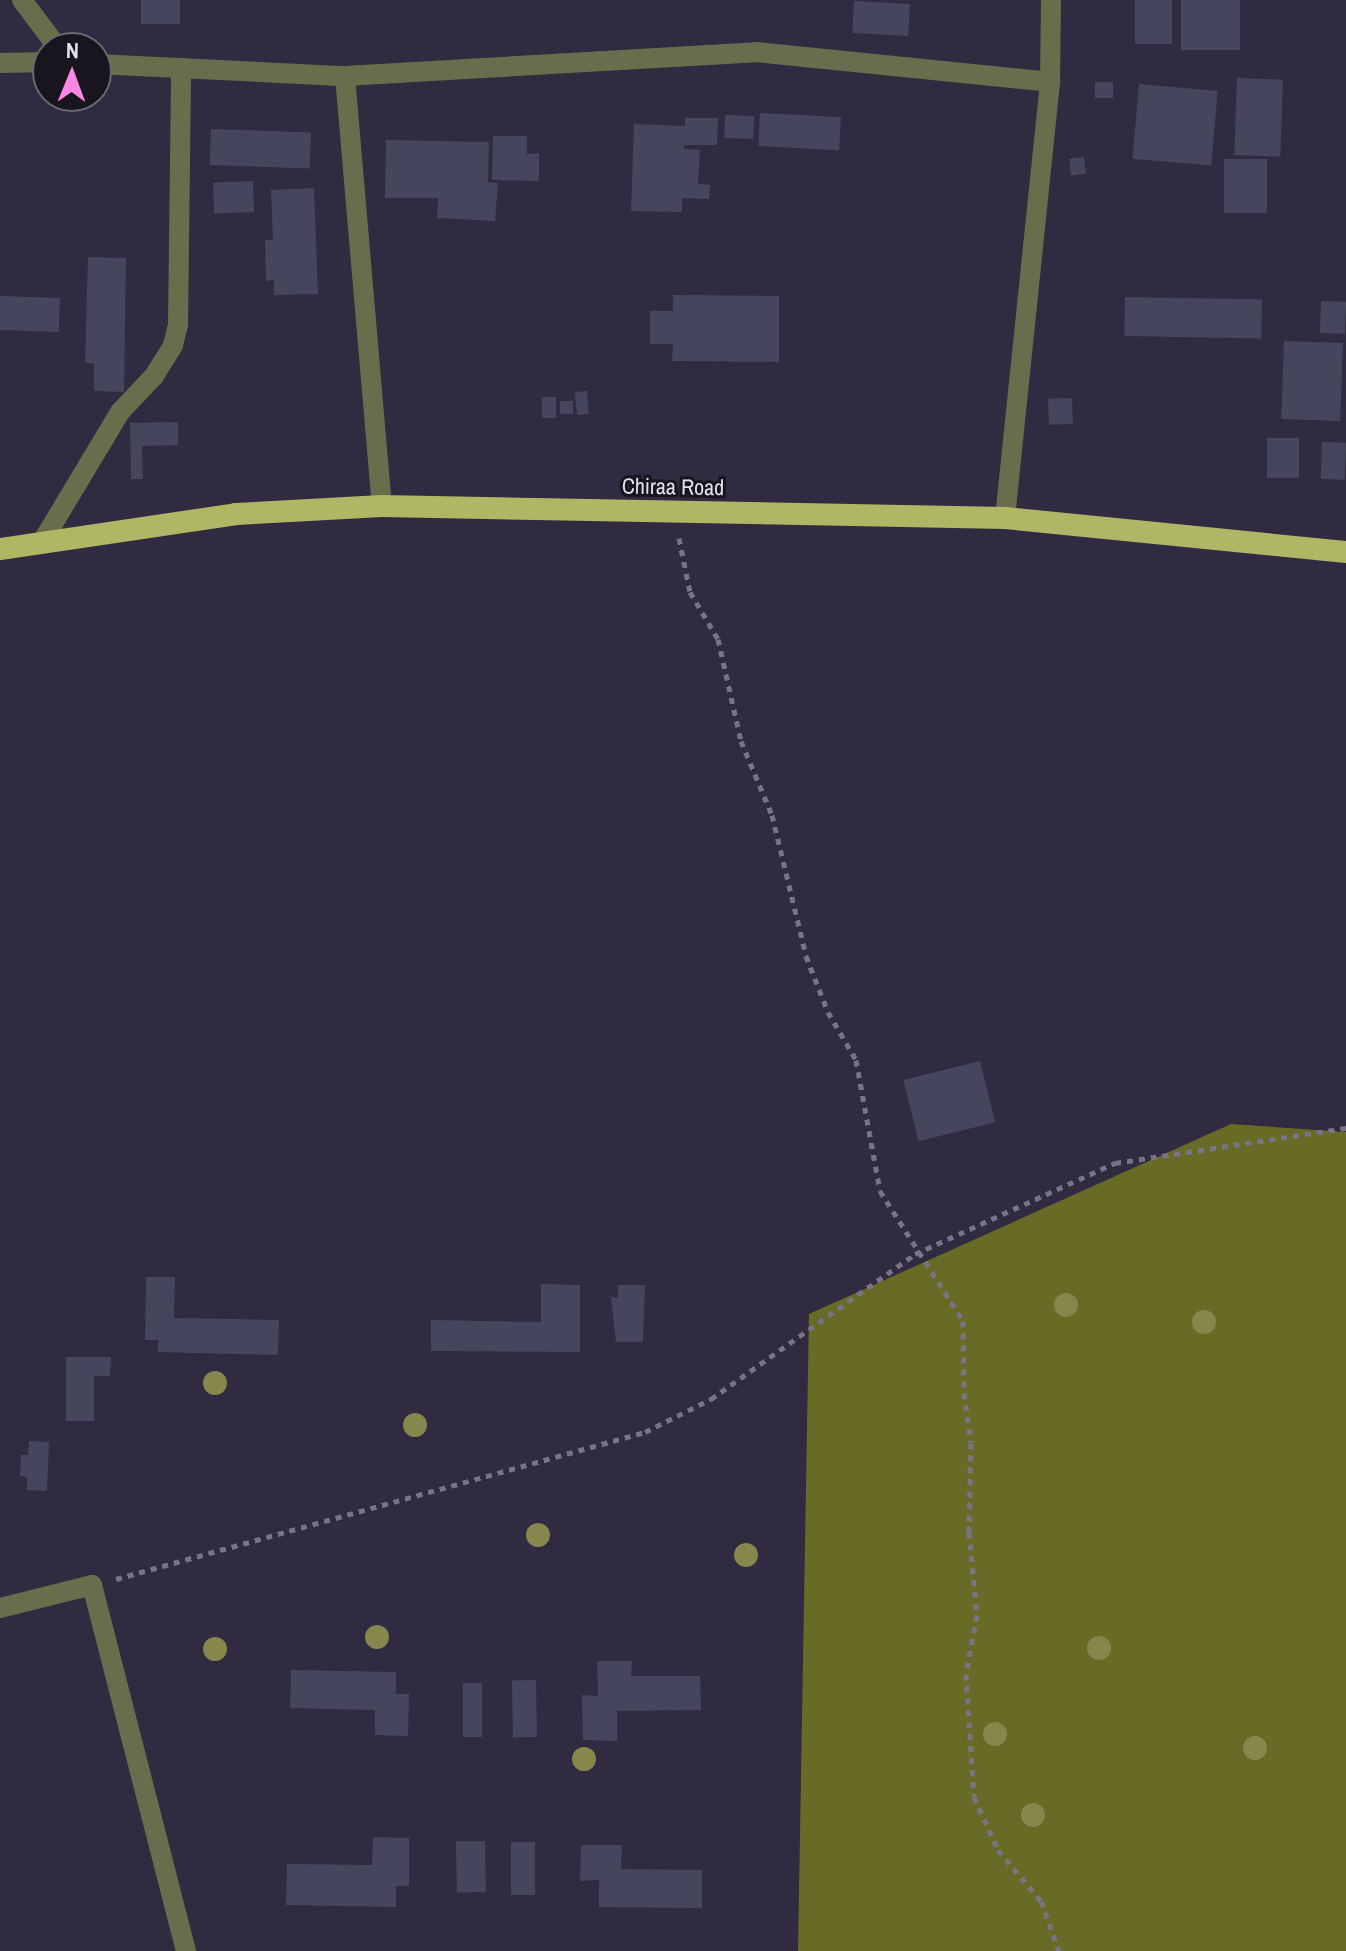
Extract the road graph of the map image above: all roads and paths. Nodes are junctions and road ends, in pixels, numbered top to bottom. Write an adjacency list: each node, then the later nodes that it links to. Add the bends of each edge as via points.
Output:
1 (22, 0): 3 (street)
2 (1051, 0): 9 (street)
3 (46, 32)
4 (32, 62): 5 (street)
5 (0, 63)
6 (112, 65): 7 (street)
7 (181, 68): 8 (street); 13 (street, via 178,325 173,345 154,376 120,412)
8 (345, 76): 9 (street, via 756,52); 10 (street)
9 (1050, 82): 12 (street)
10 (382, 506): 11 (highway, Chiraa Road); 13 (highway, Chiraa Road, via 236,514)
11 (675, 513): 12 (highway, Chiraa Road); 17 (path, via 690,592 718,639 741,741 772,815 806,956 828,1012 856,1060 880,1191)
12 (1005, 518): 15 (highway, Chiraa Road)
13 (42, 542): 14 (highway, Chiraa Road)
14 (0, 549)
15 (1346, 552)
16 (1346, 1128): 17 (path, via 1115,1163)
17 (919, 1252): 18 (path, via 711,1399 645,1432); 21 (path, via 963,1321 971,1443 969,1532 977,1615 966,1674 974,1797 998,1850 1041,1901)
18 (92, 1585): 19 (street); 20 (street)
19 (0, 1608)
20 (186, 1951)
21 (1059, 1951)

